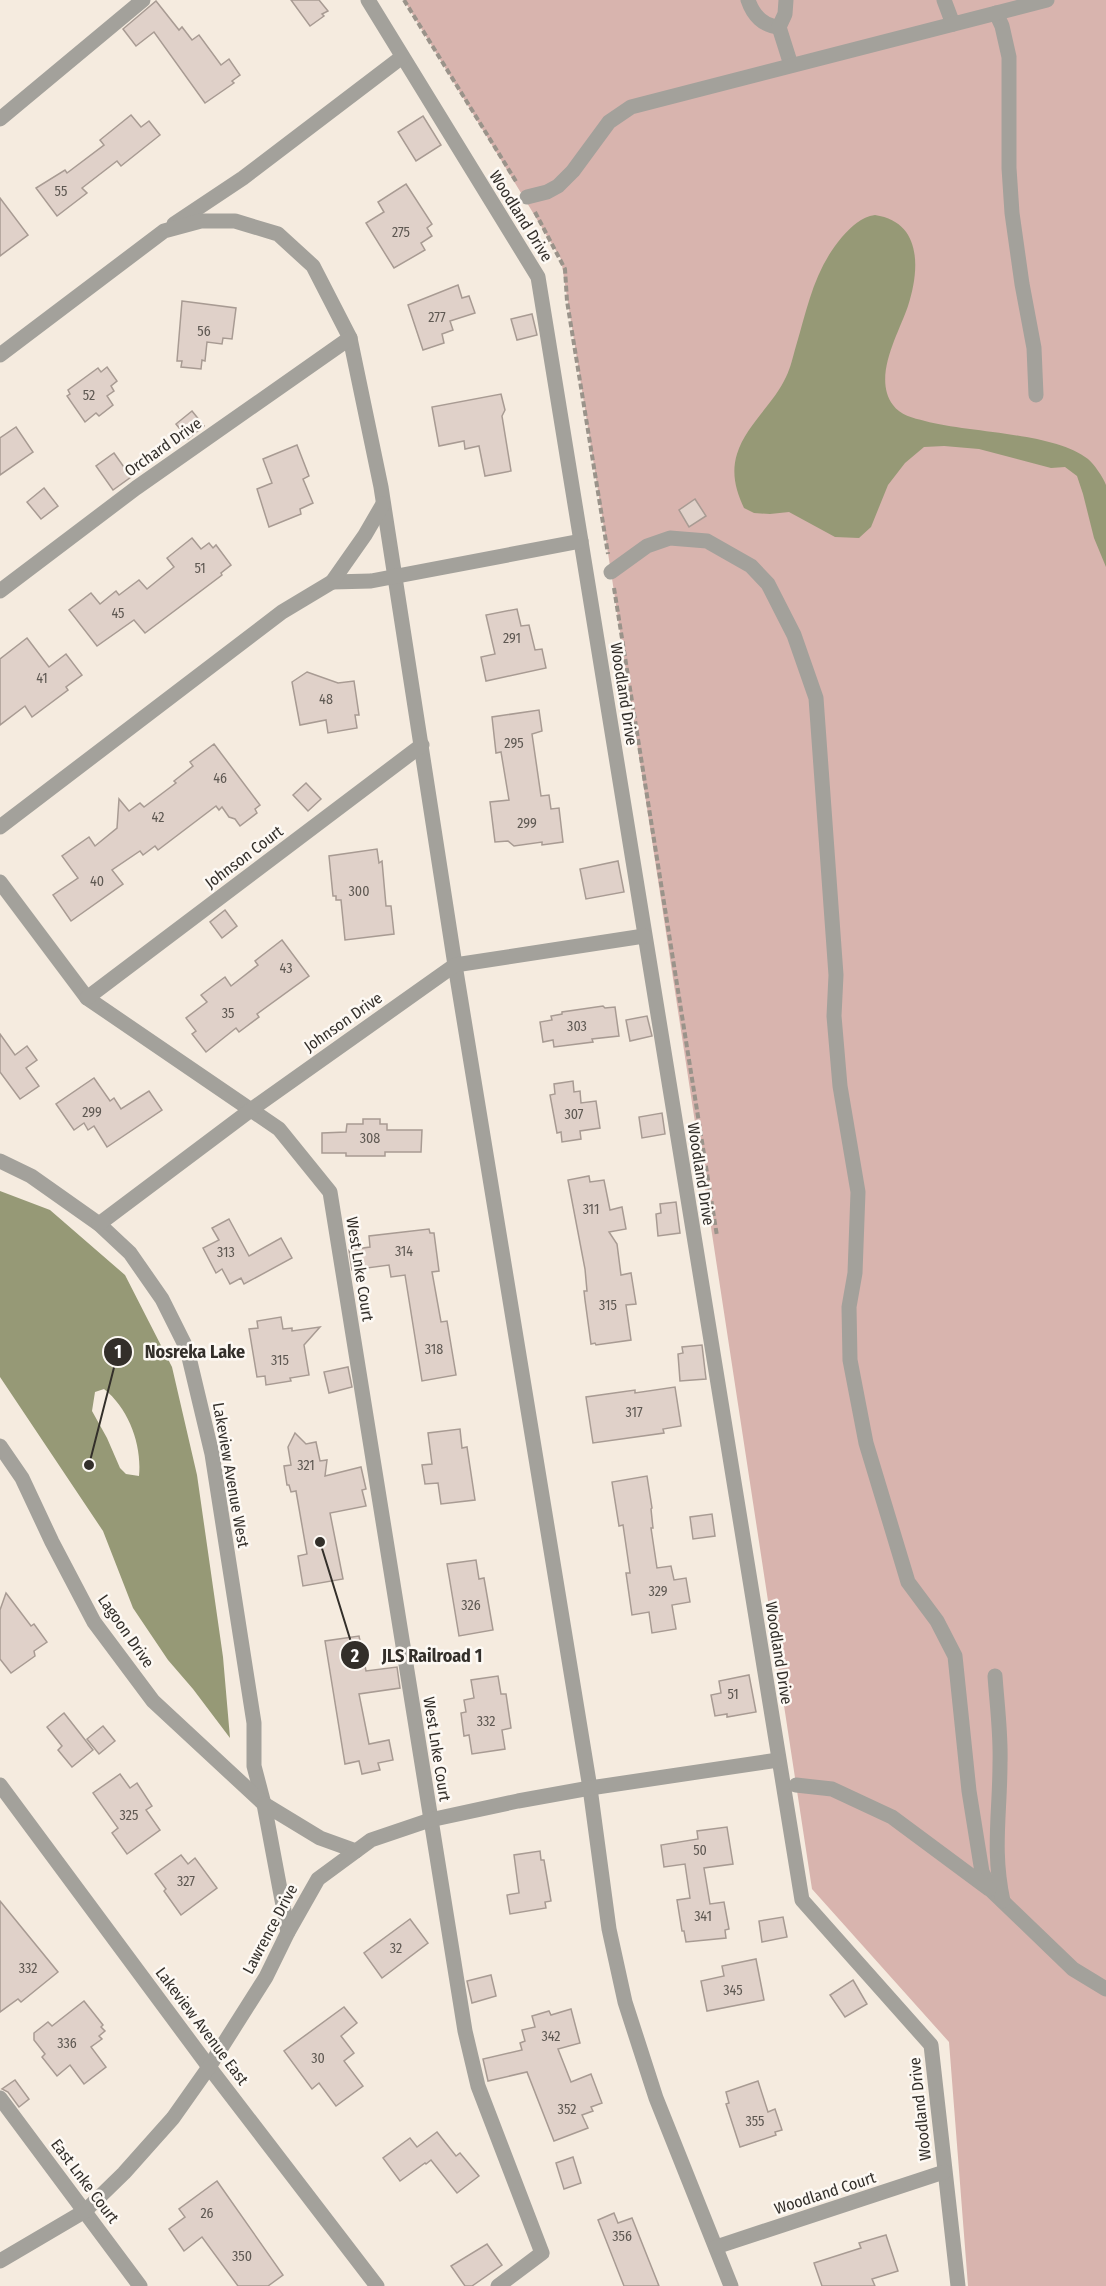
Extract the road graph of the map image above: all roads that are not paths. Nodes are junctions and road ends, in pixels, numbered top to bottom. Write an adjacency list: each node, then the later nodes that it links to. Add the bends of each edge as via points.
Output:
1 (143, 0): 12 (street)
2 (369, 0): 10 (street, Woodland Drive)
3 (748, 0): 9 (street, via 760,20)
4 (786, 0): 9 (street)
5 (944, 0): 8 (street)
6 (1047, 0): 7 (street)
7 (996, 13): 8 (street); 17 (street, via 1009,57 1012,213 1034,348)
8 (952, 24): 11 (street)
9 (779, 27): 11 (street)
10 (402, 57): 14 (street, via 243,178); 19 (street, Woodland Drive, via 538,277)
11 (791, 65): 13 (street, via 631,107 609,122 558,186)
12 (0, 120)
13 (527, 197)
14 (164, 231): 15 (street, via 201,221 235,221 278,234 313,266); 16 (street)
15 (350, 338): 18 (street); 23 (street, Orchard Drive, via 136,488)
16 (0, 355)
17 (1036, 395)
18 (383, 504): 21 (street); 22 (street)
19 (581, 541): 21 (street); 27 (street, Woodland Drive)
20 (611, 572): 42 (street, via 647,546 670,538 707,541 751,566 768,584 794,635 816,698 836,975 838,1074 858,1192 855,1273 849,1307 850,1360 866,1443 908,1582 937,1621 955,1656 982,1872)
21 (393, 576): 22 (street); 24 (street)
22 (332, 582): 25 (street, via 282,612)
23 (0, 591)
24 (422, 746): 28 (street); 29 (street, Johnson Court)
25 (0, 827)
26 (0, 882): 29 (street, West Lnke Court)
27 (644, 936): 28 (street, Johnson Drive); 35 (street, Woodland Drive)
28 (455, 965): 30 (street, Johnson Drive); 38 (street)
29 (87, 998): 30 (street, West Lnke Court)
30 (252, 1109): 32 (street, Johnson Drive); 40 (street, West Lnke Court, via 279,1129 330,1192)
31 (0, 1161): 32 (street, Lakeview Avenue West, via 31,1176)
32 (99, 1224): 39 (street, Lakeview Avenue West, via 130,1253 162,1299 187,1349 212,1454 254,1723 254,1766)
33 (0, 1446): 39 (street, Lagoon Drive, via 22,1478 94,1622 153,1701)
34 (995, 1676): 42 (street, via 1000,1763)
35 (778, 1760): 38 (street, Lawrence Drive); 47 (street, Woodland Drive, via 802,1900 931,2045)
36 (0, 1785): 45 (street, Lakeview Avenue East)
37 (796, 1785): 42 (street, via 832,1789 892,1817)
38 (590, 1788): 40 (street, Lawrence Drive); 49 (street, via 609,1929 625,2002 656,2098)
39 (264, 1804): 41 (street, Lagoon Drive, via 320,1838); 43 (street)
40 (430, 1820): 41 (street, Lawrence Drive, via 371,1840); 53 (street, West Lnke Court, via 465,2031 478,2086 542,2253)
41 (356, 1851): 43 (street, Lawrence Drive, via 318,1879)
42 (997, 1896): 44 (street, via 1073,1969)
43 (288, 1932): 45 (street, Lawrence Drive, via 266,1977)
44 (1106, 1989)
45 (209, 2067): 48 (street, Lawrence Drive, via 173,2118); 52 (street, Lakeview Avenue East)
46 (0, 2098): 48 (street, East Lnke Court)
47 (944, 2172): 49 (street, Woodland Court); 55 (street, Woodland Drive)
48 (84, 2211): 50 (street, Lawrence Drive); 51 (street, East Lnke Court)
49 (716, 2247): 54 (street)
50 (0, 2261)
51 (140, 2286)
52 (377, 2286)
53 (498, 2286)
54 (731, 2286)
55 (958, 2286)

